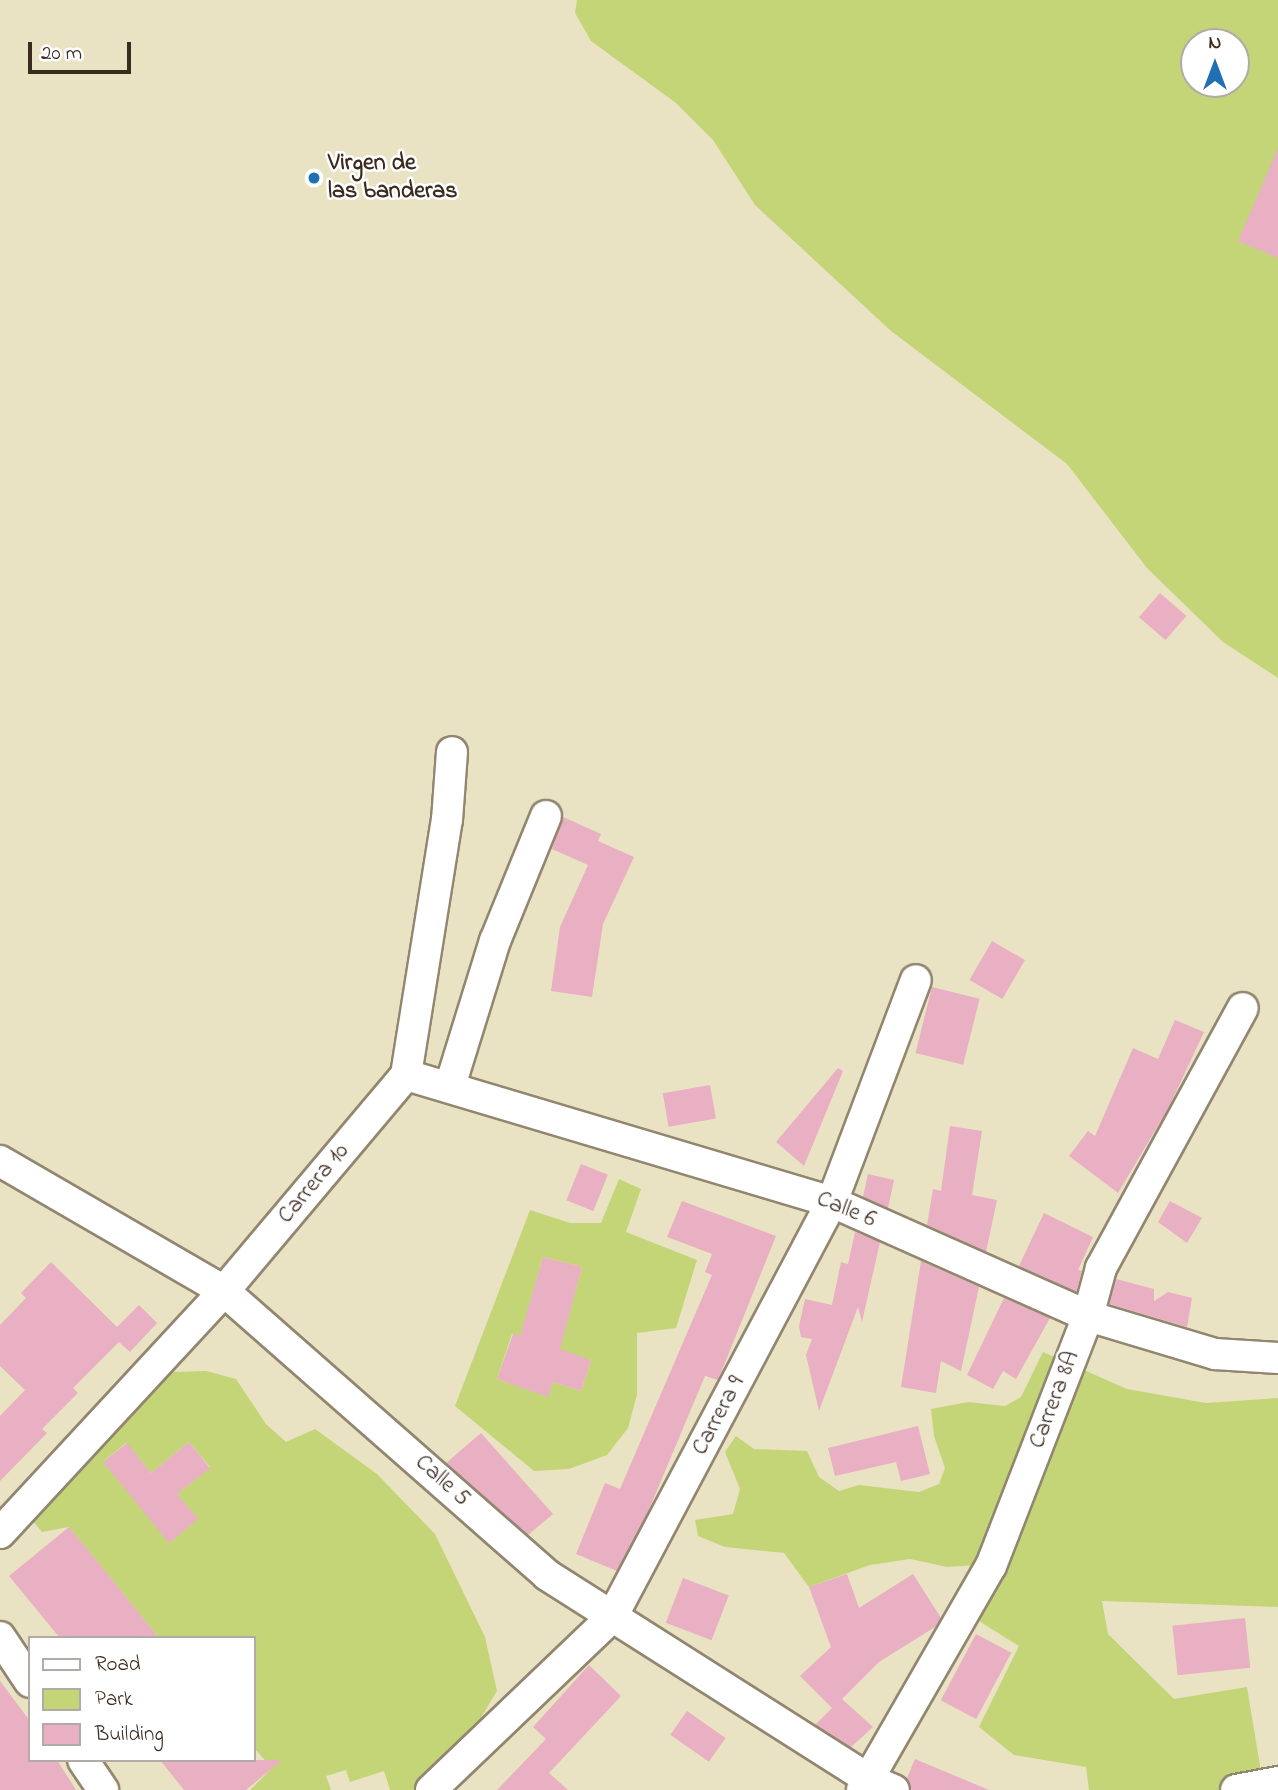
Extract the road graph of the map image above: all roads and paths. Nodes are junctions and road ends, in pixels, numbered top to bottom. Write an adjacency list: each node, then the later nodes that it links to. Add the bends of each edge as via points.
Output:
1 (452, 752): 5 (street, via 447,820)
2 (546, 816): 6 (street, via 495,941)
3 (916, 980): 8 (street, Carrera 9)
4 (1243, 1009): 10 (street, Carrera 8A, via 1101,1268)
5 (406, 1075): 6 (street, Calle 6); 9 (street, Carrera 10)
6 (450, 1086): 8 (street, Calle 6)
7 (0, 1161): 9 (street, Calle 5)
8 (832, 1202): 10 (street, Calle 6); 13 (street, Carrera 9)
9 (224, 1291): 12 (street, Carrera 10); 13 (street, Calle 5, via 547,1576)
10 (1088, 1316): 11 (street, Calle 6, via 1215,1354); 18 (street, Carrera 8A, via 991,1566)
11 (1278, 1358)
12 (0, 1533)
13 (612, 1617): 18 (street, Calle 5); 20 (street, Carrera 9)
14 (0, 1637): 15 (street)
15 (28, 1679)
16 (84, 1762): 19 (street)
17 (1278, 1782): 21 (street)
18 (874, 1786)
19 (103, 1790)
20 (431, 1790)
21 (1236, 1790)

